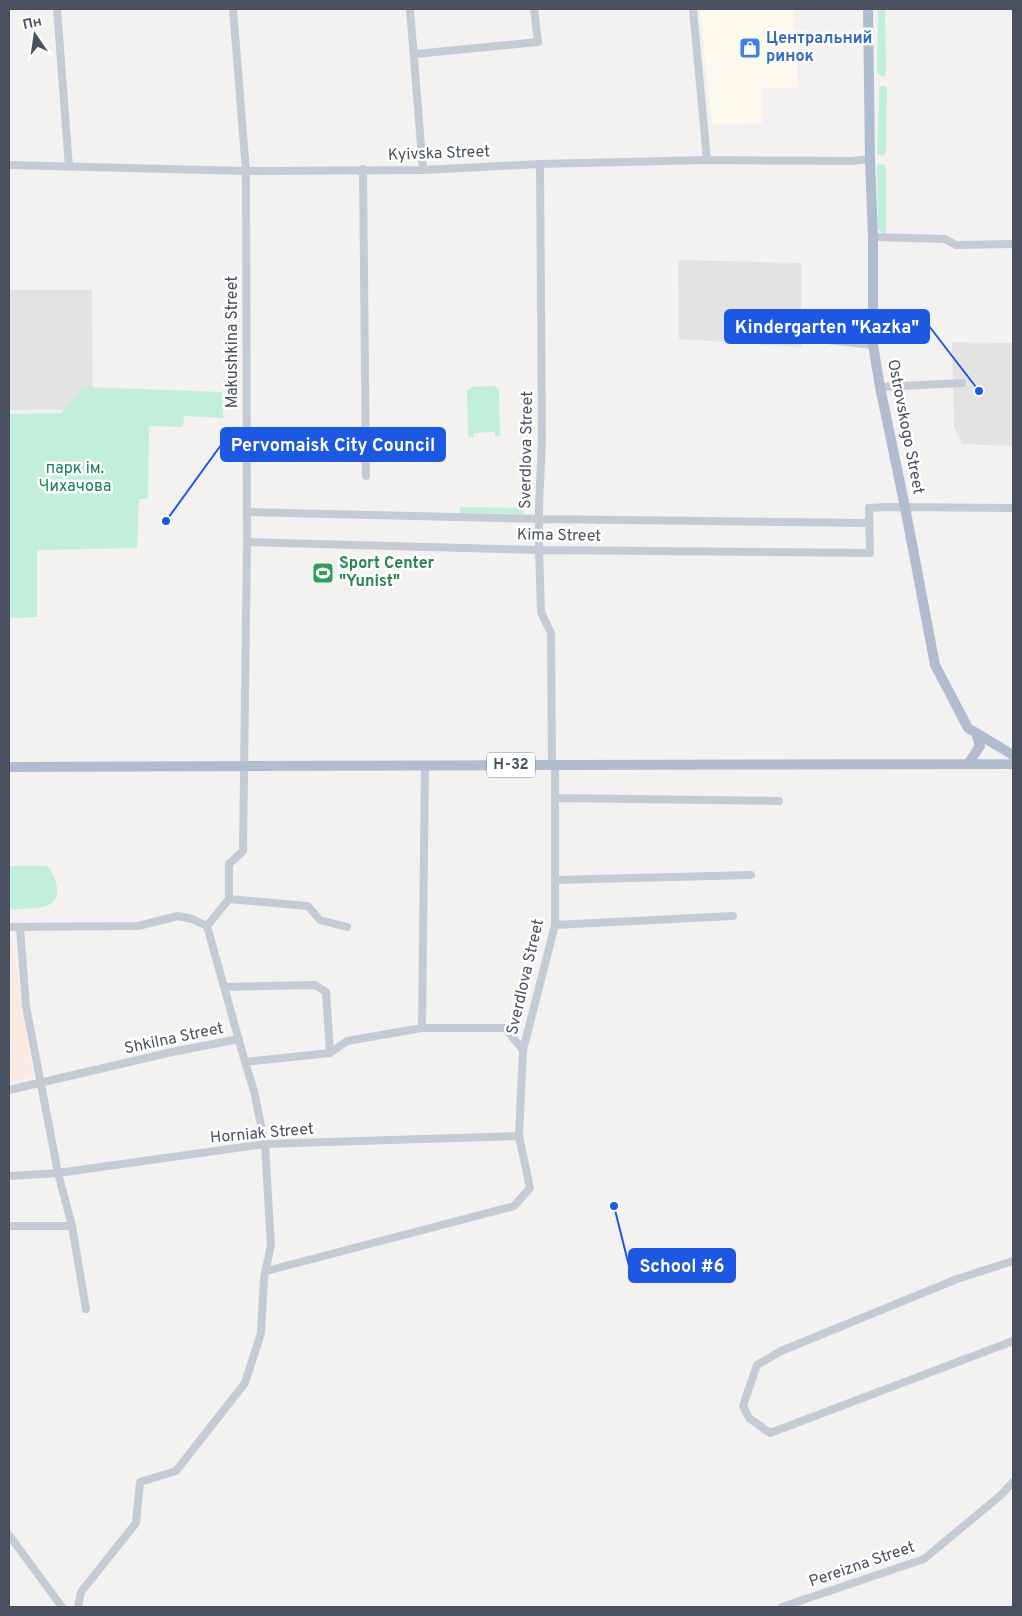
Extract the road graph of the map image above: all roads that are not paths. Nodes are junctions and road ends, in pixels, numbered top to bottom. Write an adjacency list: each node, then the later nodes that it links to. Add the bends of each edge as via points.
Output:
1 (57, 9): 12 (street)
2 (233, 9): 15 (street, Makushkina Street)
3 (410, 9): 7 (street)
4 (534, 9): 7 (street, via 538,42)
5 (693, 9): 9 (street)
6 (868, 9): 8 (main road, Ostrovskogo Street)
7 (415, 54): 14 (street)
8 (870, 159): 9 (street, Kyivska Street); 16 (main road, Ostrovskogo Street)
9 (707, 160): 10 (street, Kyivska Street)
10 (540, 164): 14 (street, Kyivska Street); 26 (street, Sverdlova Street, via 542,441)
11 (9, 165): 12 (street, Kyivska Street)
12 (69, 166): 15 (street, Kyivska Street)
13 (363, 170): 14 (street, Kyivska Street); 15 (street, Kyivska Street); 22 (street)
14 (423, 170)
15 (246, 171): 25 (street, Makushkina Street)
16 (873, 237): 17 (street, via 945,240 956,245); 19 (main road, Ostrovskogo Street)
17 (1013, 244)
18 (819, 339): 19 (street)
19 (873, 345): 21 (main road, Ostrovskogo Street)
20 (962, 383): 21 (street)
21 (880, 387): 23 (main road, Ostrovskogo Street)
22 (366, 476)
23 (906, 507): 24 (street); 27 (street, via 869,508); 30 (main road, Ostrovskogo Street, via 935,665 968,728)
24 (1013, 508)
25 (247, 512): 26 (street, Kima Street); 28 (street, Makushkina Street)
26 (539, 519): 27 (street, Kima Street); 29 (street, Sverdlova Street)
27 (869, 523): 29 (street, Kima Street, via 870,553)
28 (247, 542): 29 (street, Kima Street); 36 (street, Makushkina Street)
29 (539, 550): 35 (street, Sverdlova Street, via 541,612 551,633)
30 (976, 733): 31 (main road, Ostrovskogo Street); 32 (main road, via 980,746)
31 (1013, 755)
32 (968, 764): 33 (main road, Н-32); 35 (main road, Н-32)
33 (1013, 764)
34 (425, 765): 35 (main road, Н-32); 36 (main road, Н-32); 50 (street)
35 (554, 765): 38 (street, Sverdlova Street)
36 (244, 767): 37 (main road, Н-32); 42 (street, Makushkina Street, via 243,851 229,864)
37 (9, 768)
38 (555, 798): 39 (street); 41 (street, Sverdlova Street)
39 (779, 801)
40 (752, 876): 41 (street)
41 (555, 880): 44 (street, Sverdlova Street)
42 (230, 899): 46 (street); 48 (street, via 308,906 320,920)
43 (733, 916): 44 (street)
44 (555, 925): 52 (street, Sverdlova Street)
45 (20, 926): 46 (street, via 138,926 178,916); 47 (street); 55 (street, via 26,1006)
46 (207, 926): 49 (street)
47 (9, 927)
48 (347, 927)
49 (224, 987): 51 (street); 53 (street, via 315,985 326,992)
50 (422, 1028): 52 (street, via 505,1028); 53 (street, via 347,1041)
51 (239, 1039): 54 (street, Shkilna Street); 55 (street, Shkilna Street)
52 (523, 1050): 57 (street, Sverdlova Street)
53 (330, 1053): 54 (street)
54 (245, 1062): 58 (street, Shkilna Street)
55 (41, 1082): 56 (street, Shkilna Street); 59 (street)
56 (9, 1090)
57 (519, 1136): 58 (street, Horniak Street); 64 (street, Sverdlova Street, via 530,1188 514,1206)
58 (265, 1144): 59 (street, Horniak Street); 64 (street, Shkilna Street, via 272,1245)
59 (58, 1173): 60 (street, Horniak Street); 62 (street)
60 (9, 1176)
61 (9, 1226): 62 (street)
62 (72, 1226): 65 (street)
63 (1013, 1261): 66 (street, via 957,1279 781,1351 757,1365 743,1406 749,1418 770,1433)
64 (266, 1272): 70 (street, Shkilna Street, via 261,1333 245,1383 176,1471 140,1482 136,1523 82,1592)
65 (86, 1310)
66 (1013, 1341)
67 (1013, 1482): 71 (street, Pereizna Street, via 924,1559)
68 (9, 1535): 69 (street)
69 (62, 1607)
70 (78, 1607)
71 (782, 1607)

